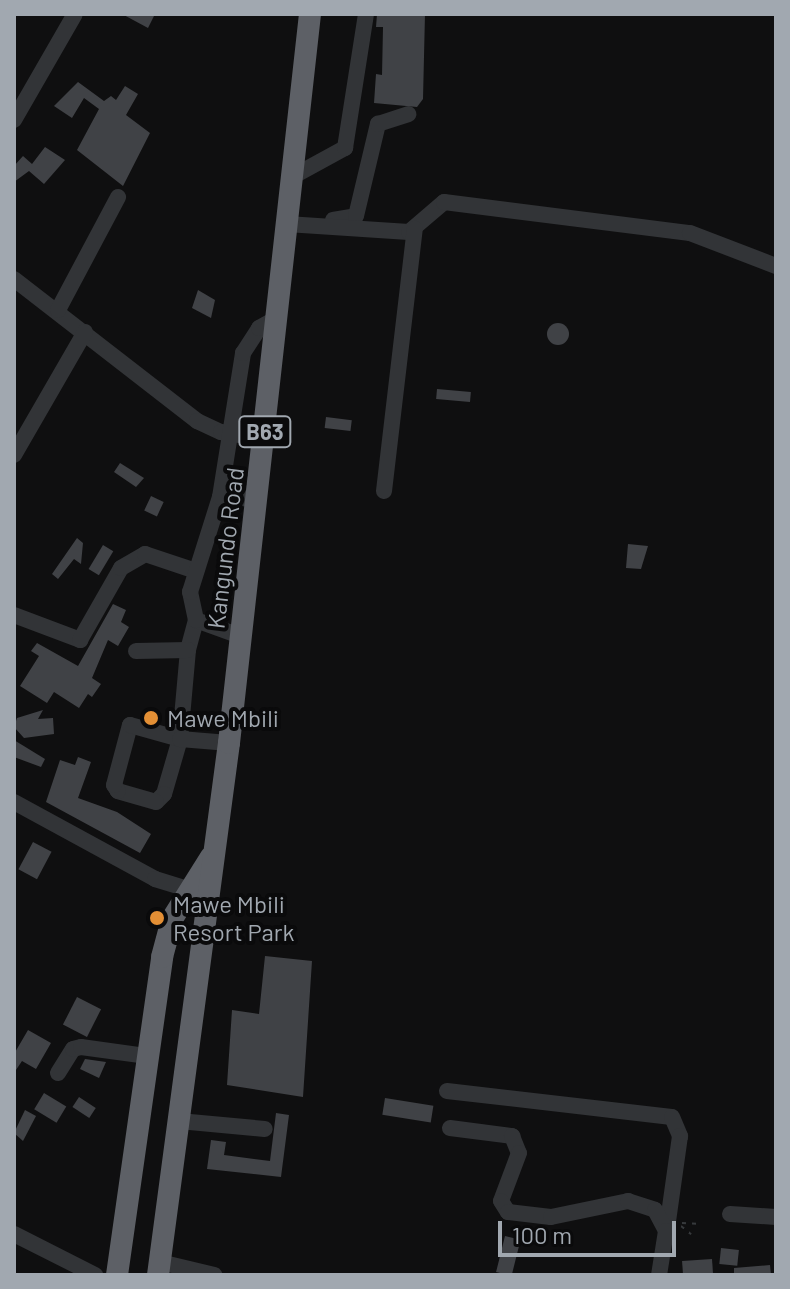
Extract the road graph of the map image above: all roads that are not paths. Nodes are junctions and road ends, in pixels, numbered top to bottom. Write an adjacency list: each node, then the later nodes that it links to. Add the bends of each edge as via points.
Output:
1 (75, 14): 5 (street)
2 (310, 14): 6 (highway, Kangundo Road / B63)
3 (366, 14): 6 (street, via 345,148)
4 (408, 114): 8 (street, via 389,117 375,128 356,216)
5 (14, 120)
6 (290, 178): 8 (highway, Kangundo Road / B63)
7 (118, 197): 12 (street)
8 (287, 220): 9 (street); 13 (highway, Kangundo Road / B63)
9 (415, 229): 10 (street, via 444,202 690,233); 18 (street)
10 (776, 266)
11 (14, 279): 12 (street)
12 (58, 310): 14 (street)
13 (277, 318): 15 (street, via 259,328 243,353); 16 (highway, Kangundo Road / B63)
14 (85, 332): 15 (street, via 197,421); 17 (street)
15 (227, 433): 16 (street); 19 (street)
16 (264, 439): 20 (highway, Kangundo Road / B63)
17 (14, 455)
18 (384, 491)
19 (220, 497): 20 (street); 21 (street)
20 (257, 499): 24 (highway, Kangundo Road / B63)
21 (196, 571): 22 (street, via 145,554 121,568 80,640); 23 (street, via 190,592)
22 (14, 615)
23 (196, 620): 24 (street); 25 (street)
24 (240, 636): 28 (highway, Kangundo Road / B63)
25 (188, 650): 26 (street); 27 (street)
26 (136, 651)
27 (180, 739): 27 (street, via 130,725 114,785 118,791 161,800); 28 (street)
28 (229, 743): 30 (highway, Kangundo Road / B63)
29 (14, 802): 31 (street, via 155,879)
30 (216, 849): 31 (highway, Kangundo Road / B63); 35 (highway, Kangundo Road / B63)
31 (190, 890): 32 (highway, Kangundo Road / B63, via 172,919 162,957)
32 (147, 1056): 33 (street, via 81,1047 73,1049); 38 (highway, Kangundo Road / B63)
33 (58, 1073)
34 (447, 1091): 42 (street, via 672,1117 680,1136)
35 (179, 1121): 37 (street); 39 (highway, Kangundo Road / B63)
36 (450, 1128): 42 (street, via 512,1136 519,1153 501,1201 508,1212 551,1217 628,1201 655,1210)
37 (265, 1129)
38 (131, 1199): 39 (highway, via 155,1191); 46 (highway, Kangundo Road / B63)
39 (167, 1199): 44 (highway, Kangundo Road / B63)
40 (730, 1214): 41 (street)
41 (776, 1217)
42 (672, 1227): 48 (street)
43 (14, 1234): 45 (street)
44 (159, 1268): 47 (street)
45 (95, 1275)
46 (117, 1275)
47 (212, 1275)
48 (659, 1275)

